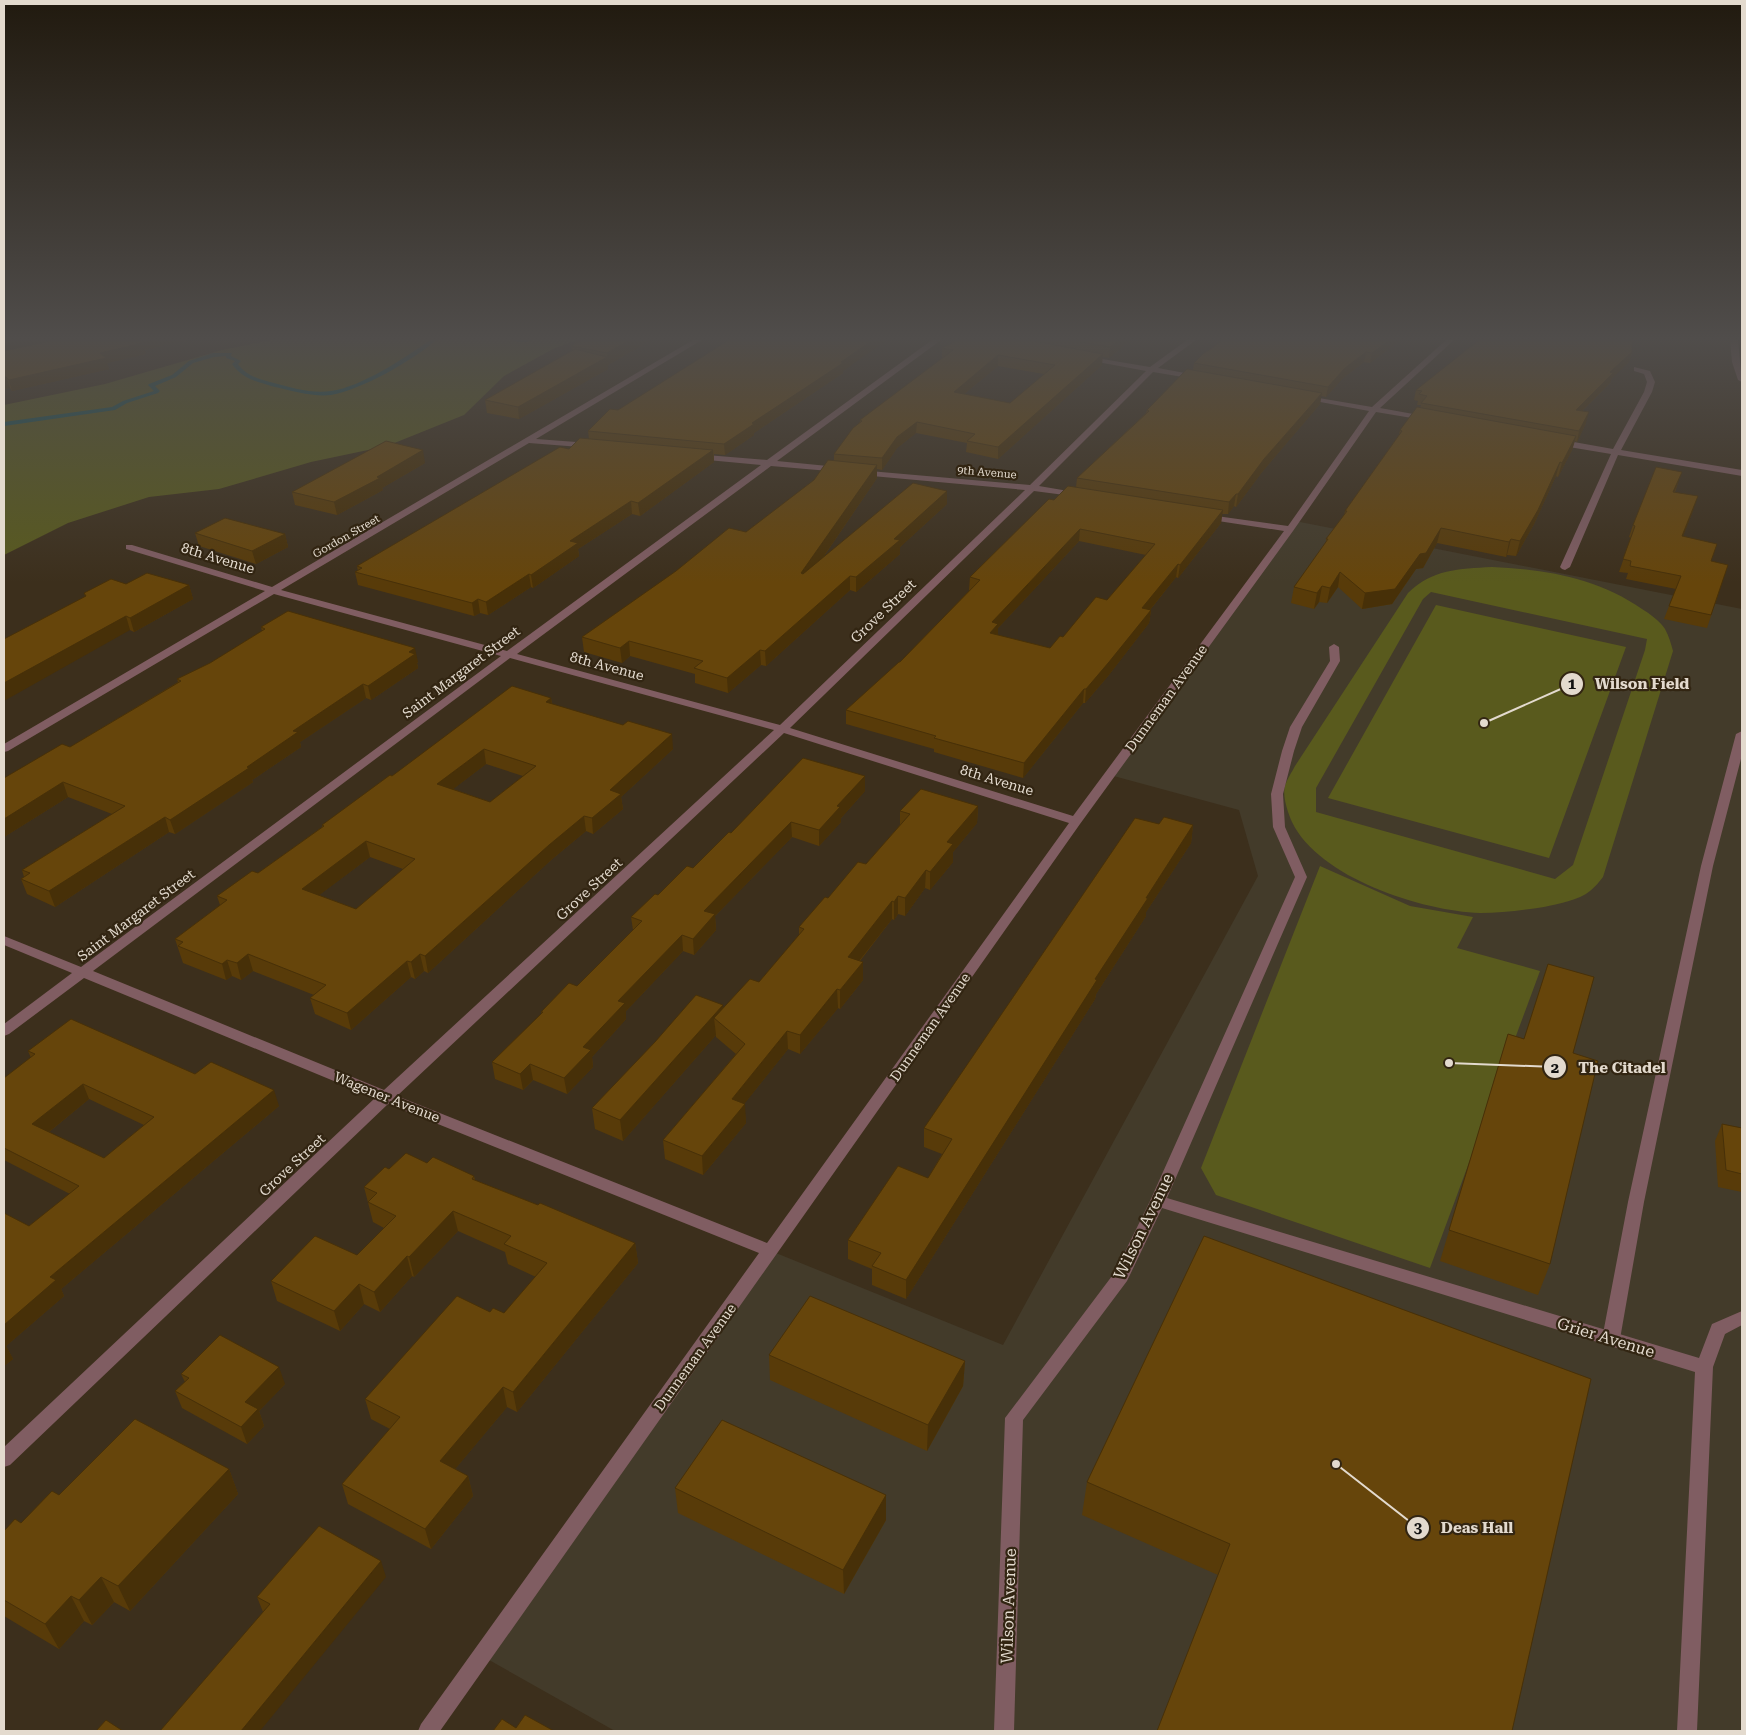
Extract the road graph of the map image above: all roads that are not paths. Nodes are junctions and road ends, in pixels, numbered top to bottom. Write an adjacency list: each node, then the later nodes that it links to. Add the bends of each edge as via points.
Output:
1 (563, 421): 6 (street, Gordon Street)
2 (826, 421): 11 (street, Saint Margaret Street)
3 (1100, 421): 13 (street, Grove Street)
4 (1366, 421): 16 (street, Dunneman Avenue)
5 (1632, 421): 9 (street)
6 (530, 441): 8 (street); 19 (street, Gordon Street)
7 (1547, 441): 9 (street)
8 (597, 447)
9 (1615, 453): 12 (street); 18 (street)
10 (683, 455): 11 (street, 9th Avenue)
11 (769, 463): 13 (street, 9th Avenue); 21 (street, Saint Margaret Street)
12 (1742, 473)
13 (1032, 488): 14 (street, 9th Avenue); 22 (street, Grove Street)
14 (1089, 497)
15 (1194, 514): 16 (street)
16 (1290, 529): 26 (street, Dunneman Avenue)
17 (129, 547): 19 (street, 8th Avenue)
18 (1565, 567)
19 (275, 591): 21 (street, 8th Avenue); 24 (street, Gordon Street)
20 (1334, 648): 31 (street, Wilson Avenue, via 1335,661 1296,727 1277,794 1278,827 1301,877)
21 (508, 655): 22 (street, 8th Avenue); 28 (street, Saint Margaret Street)
22 (782, 729): 26 (street, 8th Avenue); 30 (street, Grove Street)
23 (1742, 734): 25 (street)
24 (4, 749)
25 (1738, 759): 34 (street, via 1708,866 1636,1202)
26 (1076, 821): 32 (street, Dunneman Avenue)
27 (4, 940): 28 (street, Wagener Avenue)
28 (83, 973): 29 (street, Saint Margaret Street); 30 (street, Wagener Avenue)
29 (4, 1031)
30 (386, 1097): 32 (street, Wagener Avenue); 36 (street, Grove Street)
31 (1158, 1201): 34 (street, Grier Avenue); 38 (street, Wilson Avenue, via 1121,1276 1014,1418)
32 (772, 1250): 37 (street, Dunneman Avenue)
33 (1742, 1318): 35 (street, via 1718,1329)
34 (1611, 1339): 35 (street, Grier Avenue)
35 (1704, 1367): 39 (street)
36 (4, 1458)
37 (428, 1731)
38 (1004, 1731)
39 (1687, 1731)

